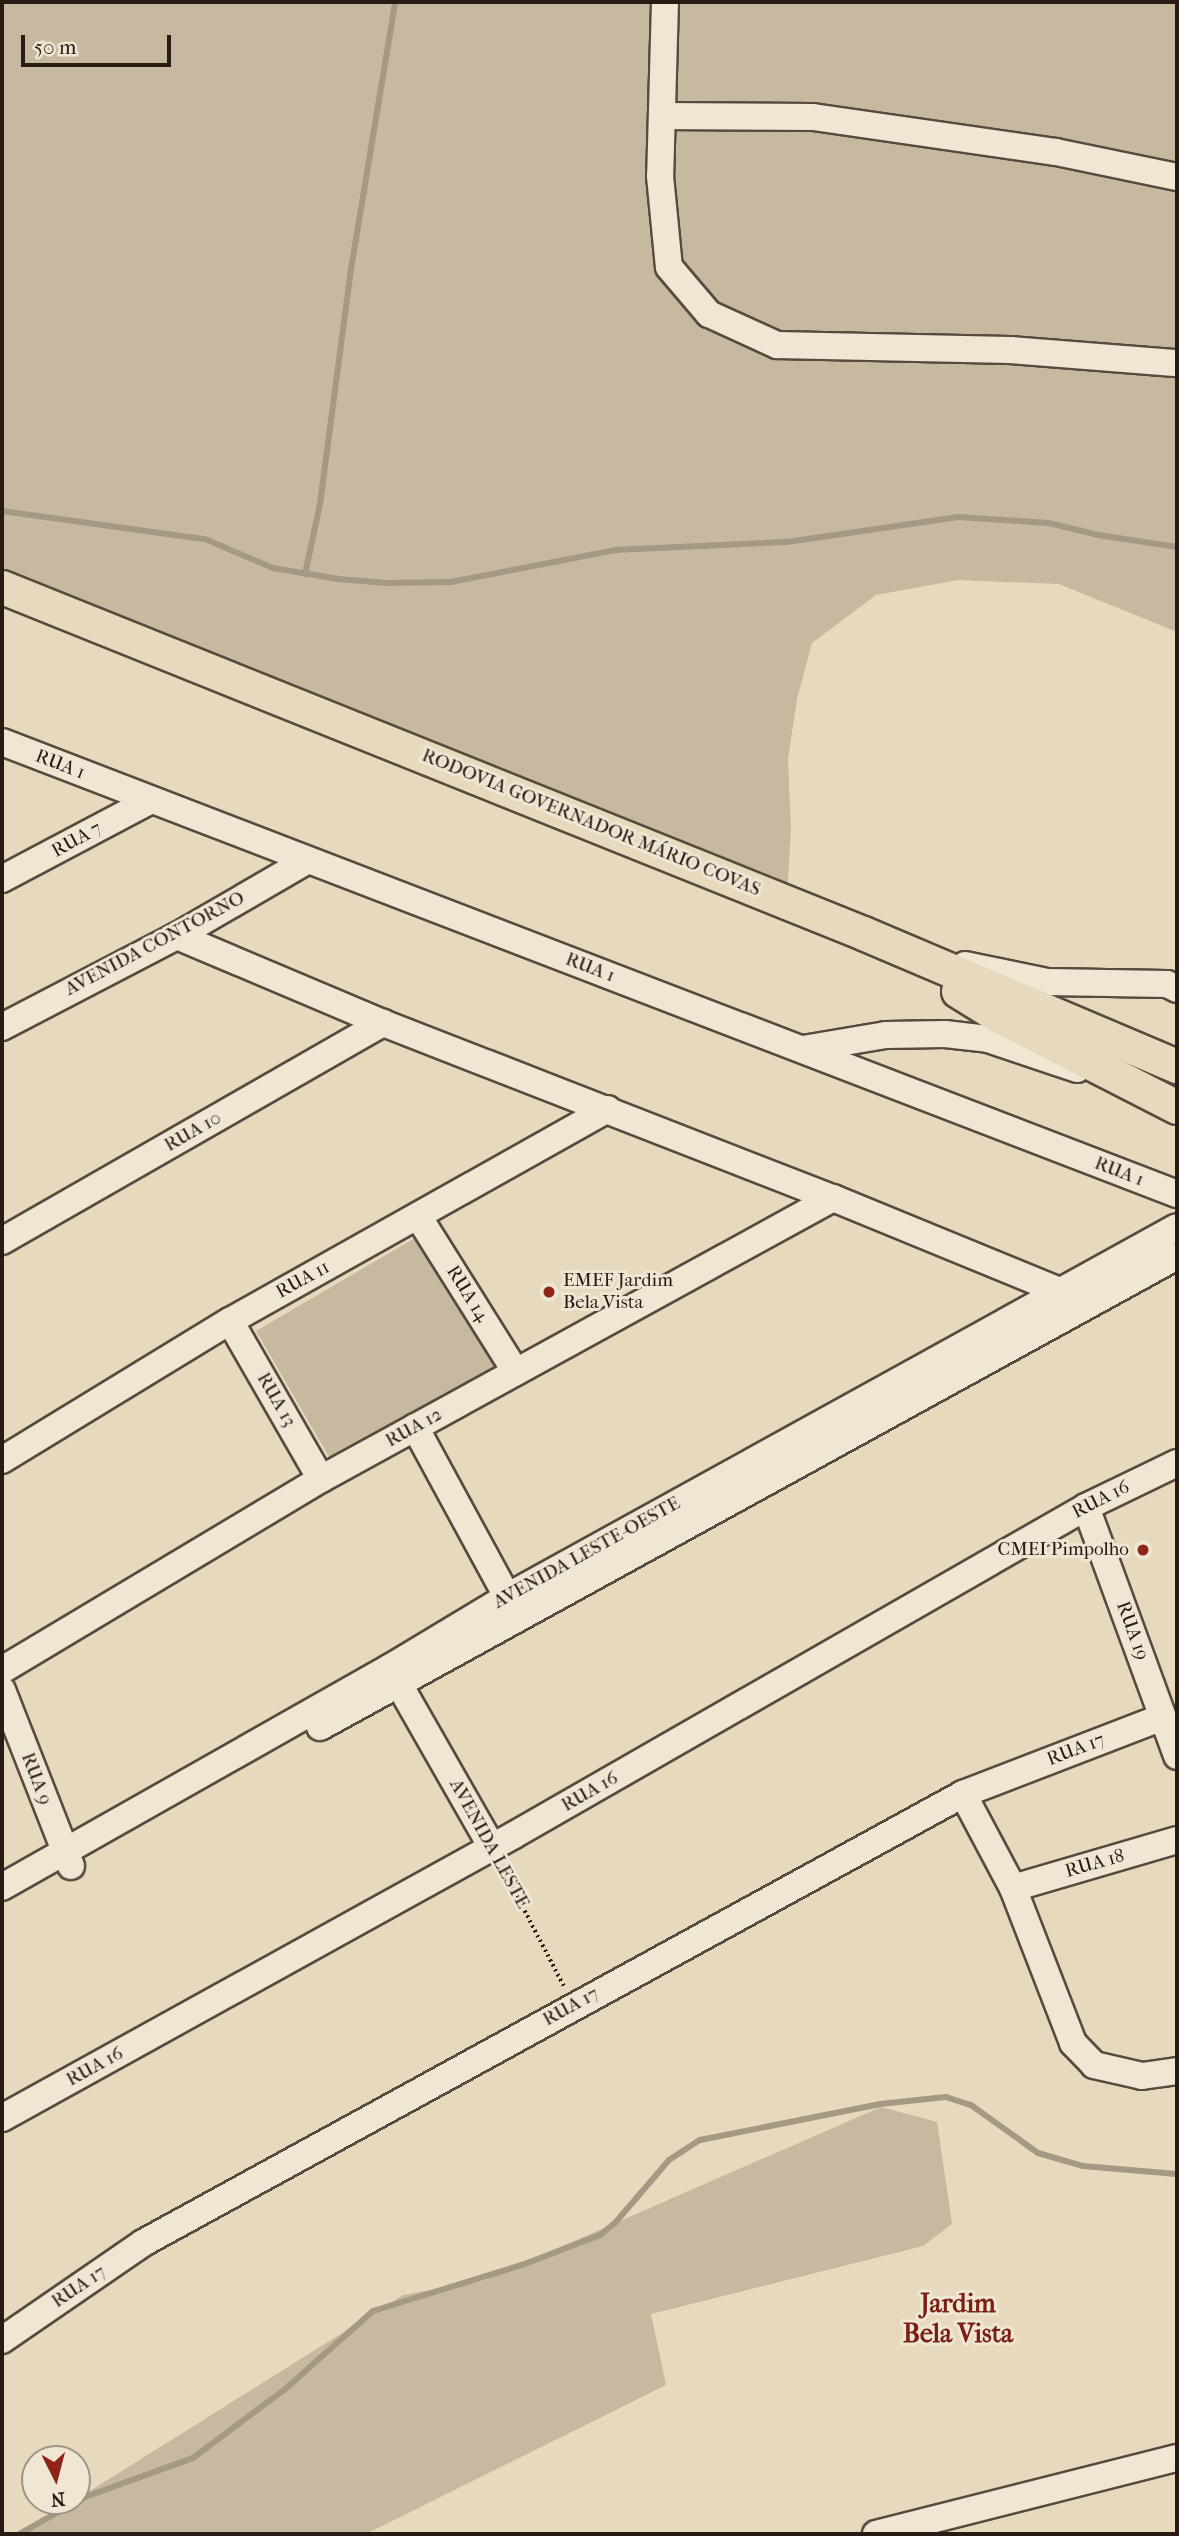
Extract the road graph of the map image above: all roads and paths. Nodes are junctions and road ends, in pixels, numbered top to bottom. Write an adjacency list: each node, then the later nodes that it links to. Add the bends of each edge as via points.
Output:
1 (666, 2): 2 (street)
2 (662, 116): 3 (street, via 813,117 1056,152); 4 (street, via 660,176 669,267 709,314 777,345 1010,350)
3 (1177, 177)
4 (1177, 363)
5 (2, 587): 10 (main road, RODOVIA GOVERNADOR MÁRIO COVAS)
6 (2, 743): 7 (street, RUA 1)
7 (151, 800): 8 (street, RUA 1); 9 (street, RUA 7)
8 (308, 860): 11 (street, AVENIDA CONTORNO); 16 (street, RUA 1)
9 (2, 879)
10 (863, 933): 12 (main road, RODOVIA GOVERNADOR MÁRIO COVAS); 18 (main road, via 997,1016)
11 (177, 936): 14 (street); 15 (street, AVENIDA CONTORNO)
12 (914, 955): 13 (street, via 1046,982); 17 (main road, RODOVIA GOVERNADOR MÁRIO COVAS)
13 (1174, 985)
14 (383, 1023): 20 (street); 25 (street, RUA 10)
15 (2, 1027)
16 (802, 1049): 18 (street, via 886,1035 988,1039); 21 (street, RUA 1)
17 (1177, 1066)
18 (1147, 1092): 19 (main road)
19 (1177, 1107)
20 (608, 1110): 22 (street); 23 (street, RUA 11)
21 (1177, 1194)
22 (833, 1198): 27 (street); 29 (street, RUA 12)
23 (418, 1216): 28 (street, RUA 11); 29 (street, RUA 14)
24 (1177, 1227): 27 (street, AVENIDA LESTE-OESTE)
25 (2, 1241)
26 (1177, 1256): 27 (street, AVENIDA LESTE-OESTE)
27 (1068, 1302): 35 (street, AVENIDA LESTE-OESTE)
28 (230, 1321): 31 (street, RUA 11); 33 (street, RUA 13)
29 (516, 1372): 30 (street, RUA 12)
30 (415, 1427): 33 (street, RUA 12); 35 (street)
31 (2, 1460)
32 (1177, 1463): 34 (street, RUA 16)
33 (321, 1479): 36 (street, RUA 12)
34 (1086, 1507): 39 (street, RUA 19); 43 (street, RUA 16)
35 (513, 1607): 37 (street, AVENIDA LESTE-OESTE); 44 (street, AVENIDA LESTE-OESTE, via 391,1667)
36 (2, 1670)
37 (400, 1686): 43 (street, AVENIDA LESTE); 44 (street, AVENIDA LESTE-OESTE)
38 (2, 1690): 44 (street, RUA 9)
39 (1163, 1717): 40 (street, RUA 19); 41 (street, RUA 17)
40 (1177, 1756)
41 (963, 1794): 46 (street); 48 (street, RUA 17)
42 (1177, 1839): 46 (street, RUA 18)
43 (492, 1847): 48 (path, AVENIDA LESTE); 50 (street, RUA 16)
44 (68, 1860): 45 (street, AVENIDA LESTE-OESTE); 47 (street, AVENIDA LESTE-OESTE)
45 (2, 1886)
46 (1013, 1888): 49 (street, via 1073,2043 1094,2065 1142,2076)
47 (2, 1907)
48 (574, 2005): 51 (street, RUA 17, via 143,2243)
49 (1177, 2071)
50 (2, 2118)
51 (2, 2340)
52 (1177, 2458): 53 (street)
53 (876, 2534)

